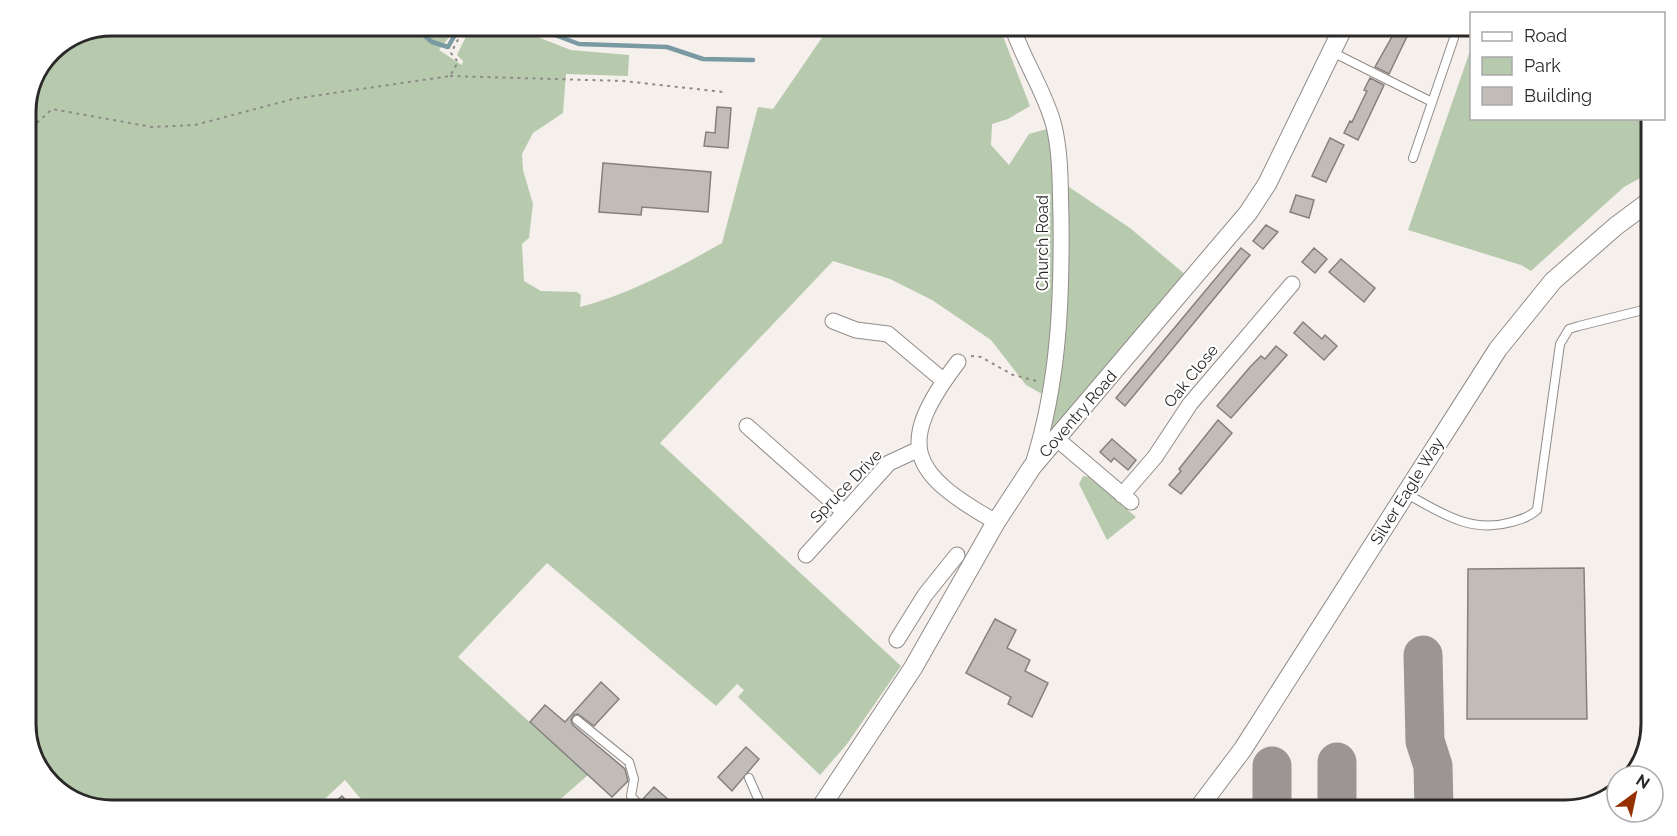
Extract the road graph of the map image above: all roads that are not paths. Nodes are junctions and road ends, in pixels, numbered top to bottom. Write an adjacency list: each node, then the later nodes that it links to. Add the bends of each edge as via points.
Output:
1 (1016, 36): 16 (street, Church Road, via 1054,127 1060,181 1059,338 1045,425)
2 (1339, 36): 4 (street, Coventry Road)
3 (1454, 38): 5 (lane)
4 (1332, 52): 5 (lane); 14 (street, Coventry Road, via 1248,213)
5 (1432, 102): 6 (lane)
6 (1413, 158)
7 (1641, 209): 17 (street, Silver Eagle Way, via 1581,254 1519,321)
8 (1292, 284): 14 (street, Oak Close, via 1190,404 1127,498)
9 (1641, 310): 17 (lane, via 1578,326 1563,336 1537,510 1530,516 1497,526 1477,526 1453,520)
10 (833, 321): 12 (street, via 856,330 888,334)
11 (958, 362): 12 (street)
12 (944, 381): 15 (street, via 921,426)
13 (747, 426): 18 (street)
14 (1057, 438): 16 (street, Coventry Road)
15 (917, 450): 18 (street, Spruce Drive, via 889,463); 19 (street, via 923,465 942,485)
16 (1032, 467): 19 (street, Coventry Road)
17 (1405, 493): 30 (street, Silver Eagle Way, via 1243,749)
18 (844, 512): 20 (street, Spruce Drive)
19 (996, 522): 23 (street, Coventry Road)
20 (806, 555)
21 (957, 555): 22 (street)
22 (919, 608): 23 (street); 24 (street)
23 (939, 624): 29 (street, Coventry Road)
24 (897, 640)
25 (577, 720): 27 (lane, via 629,762)
26 (749, 778): 28 (lane)
27 (634, 800)
28 (759, 800)
29 (826, 800)
30 (1205, 800)

